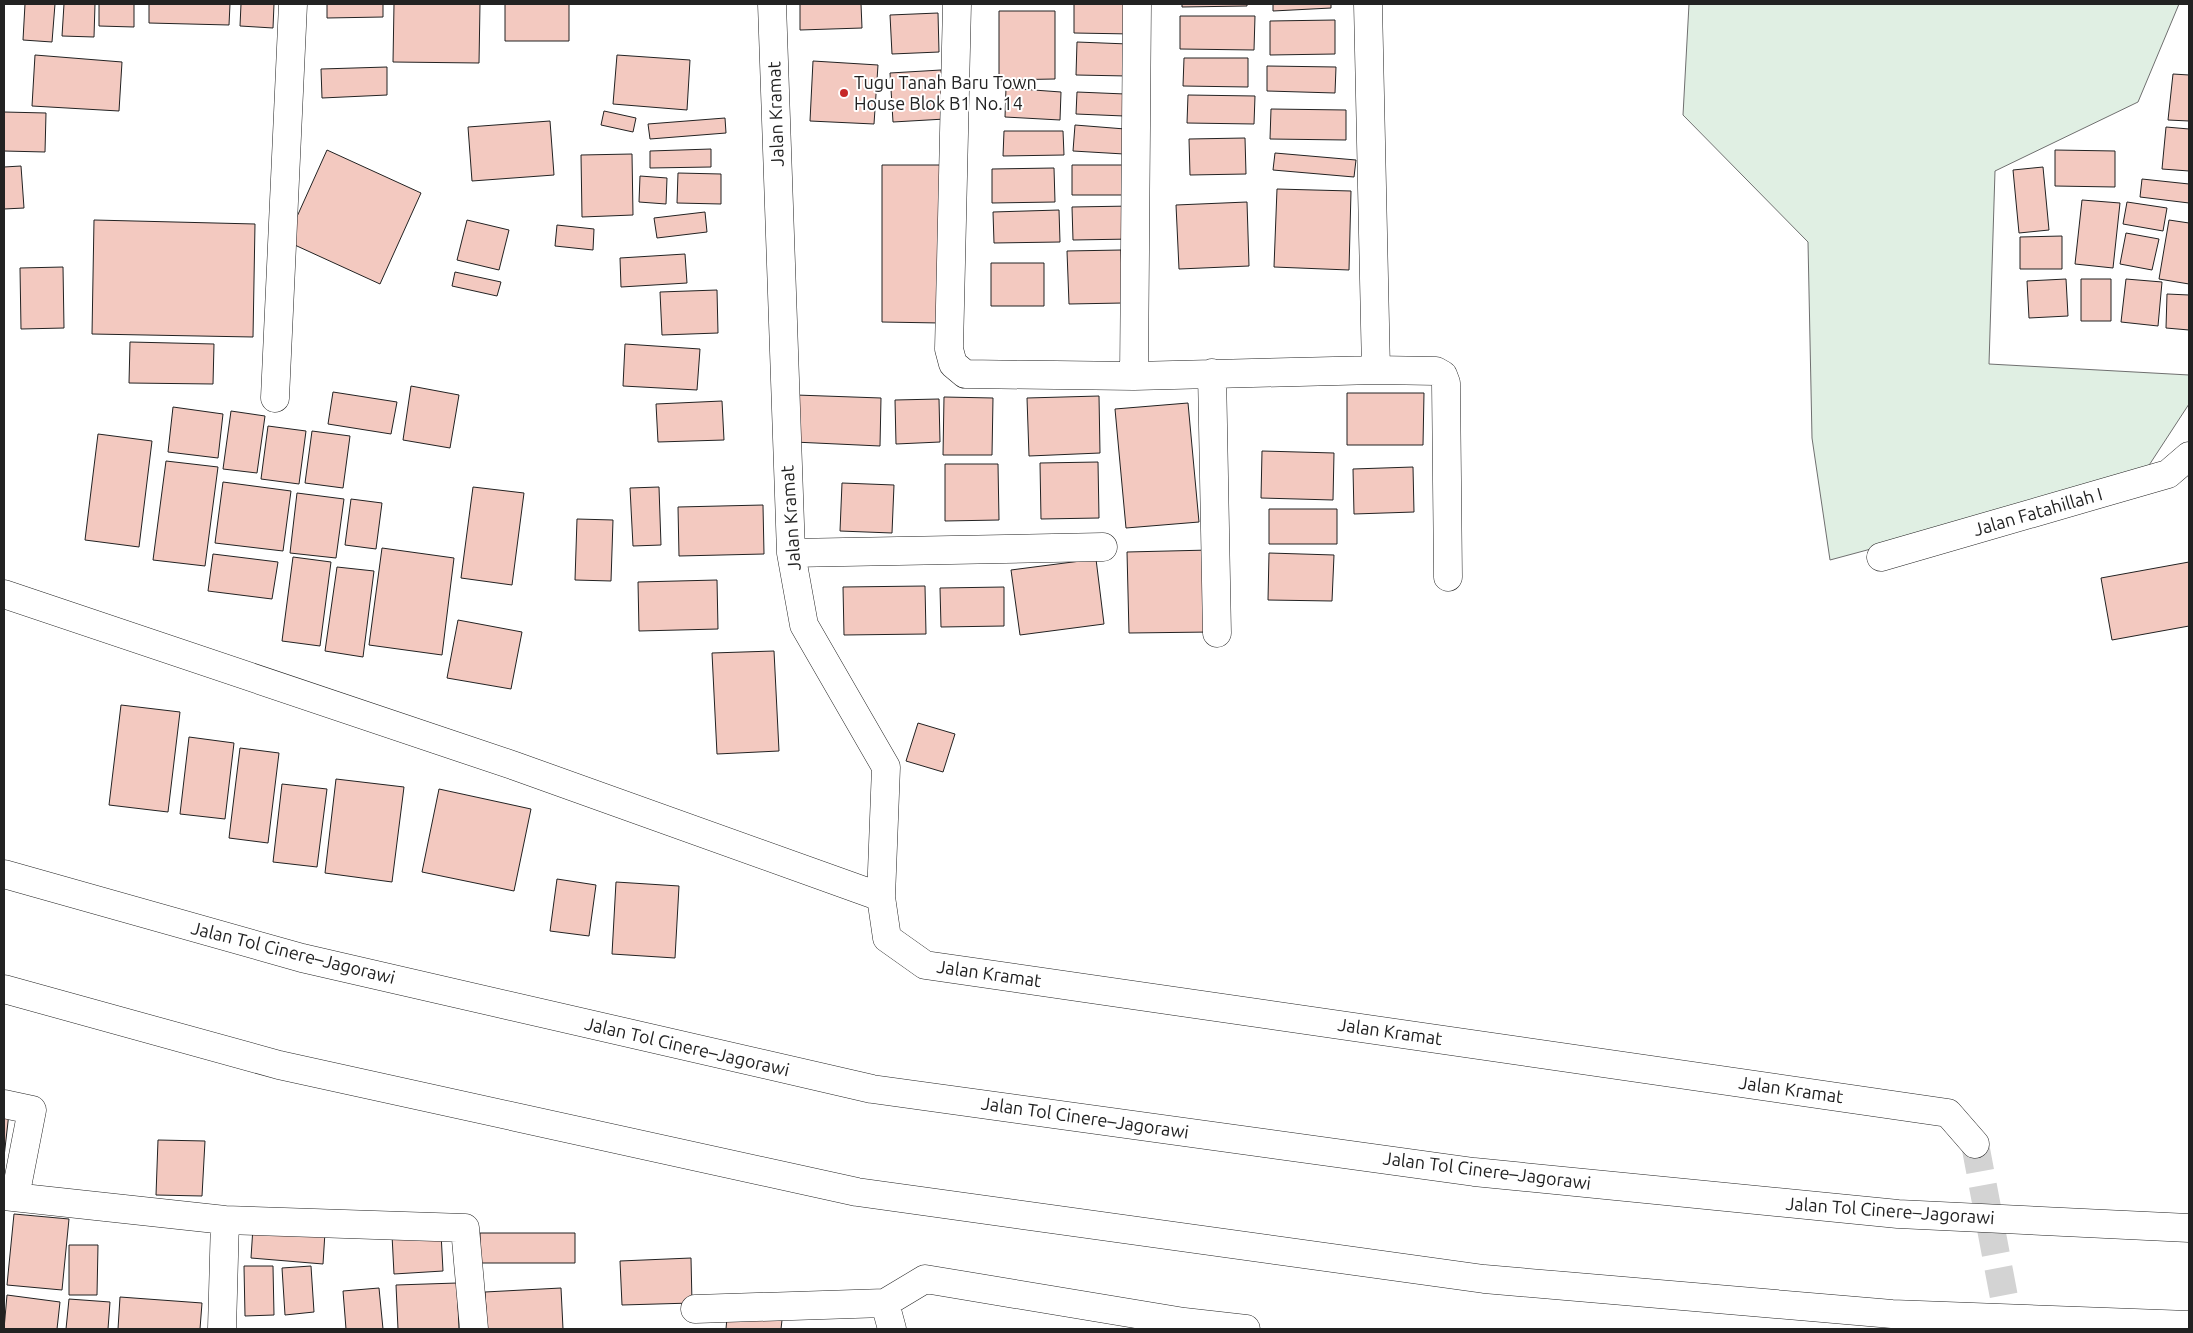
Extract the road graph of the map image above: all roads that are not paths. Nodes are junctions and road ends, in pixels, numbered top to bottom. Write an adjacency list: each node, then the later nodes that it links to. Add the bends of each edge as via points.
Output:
1 (293, 4): 9 (main road)
2 (772, 4): 12 (main road, Jalan Kramat)
3 (957, 4): 8 (main road, via 949,349 953,364 965,374)
4 (1137, 4): 8 (main road)
5 (1368, 4): 6 (main road)
6 (1376, 370): 7 (main road); 14 (main road, via 1436,371 1443,375 1446,383)
7 (1212, 373): 8 (main road); 16 (main road)
8 (1134, 376)
9 (275, 398)
10 (2189, 456): 13 (main road, Jalan Fatahillah I, via 2168,474)
11 (1103, 547): 12 (main road)
12 (790, 553): 18 (main road, Jalan Kramat, via 804,625 886,767)
13 (1881, 558)
14 (1448, 577)
15 (4, 594): 18 (main road, via 515,766)
16 (1217, 633)
17 (4, 874): 24 (main road, Jalan Tol Cinere–Jagorawi, via 302,958 872,1089 1474,1172 1898,1214)
18 (881, 897): 21 (main road, Jalan Kramat, via 887,938 925,965 1948,1113)
19 (4, 989): 27 (main road, via 279,1065 857,1192 1484,1279 1892,1314)
20 (4, 1104): 22 (main road, via 32,1110)
21 (1975, 1144)
22 (9, 1196): 23 (main road)
23 (225, 1220): 28 (main road); 29 (main road, via 465,1228)
24 (2189, 1228)
25 (885, 1303): 26 (main road); 30 (main road); 31 (main road, via 925,1279 1184,1322)
26 (695, 1309)
27 (2189, 1325)
28 (222, 1329)
29 (474, 1329)
30 (892, 1329)
31 (1246, 1329)

